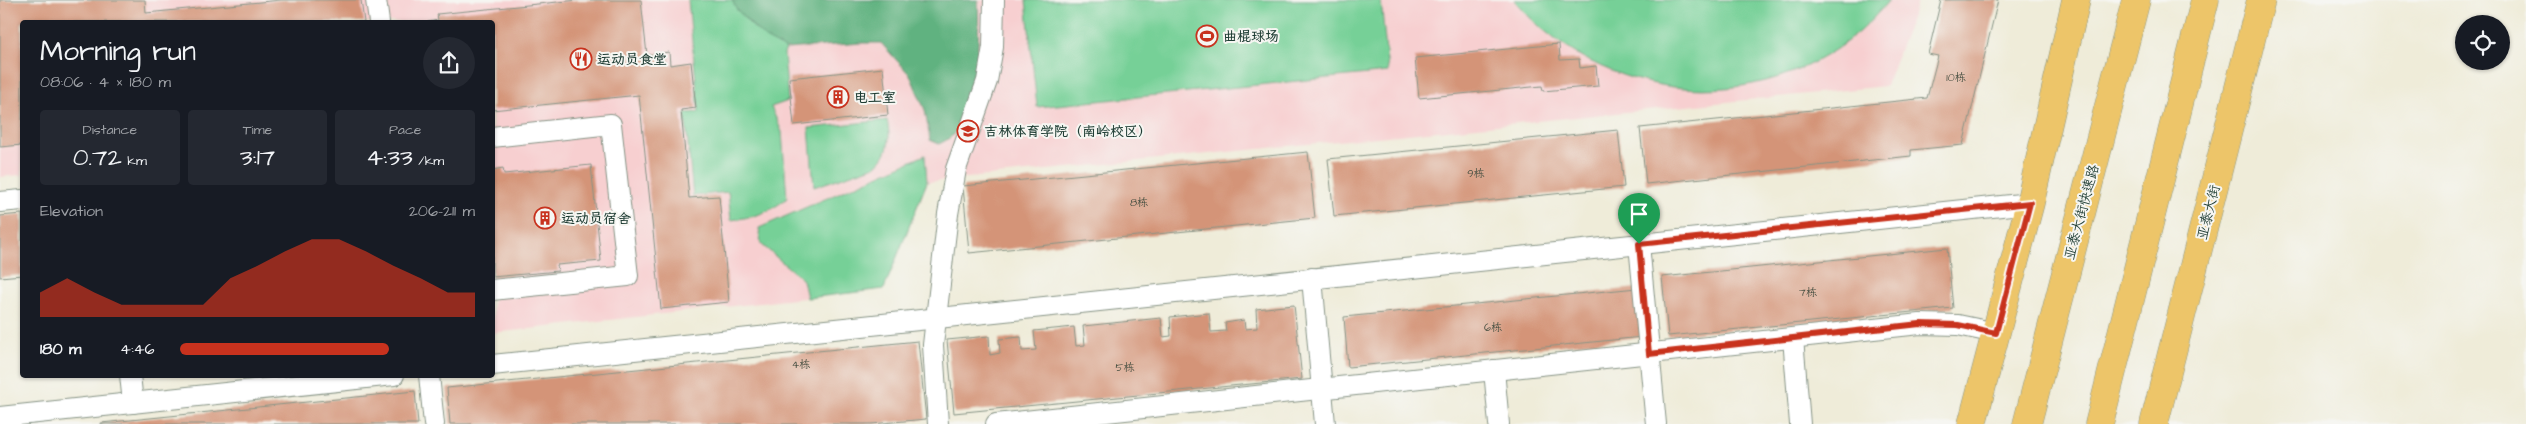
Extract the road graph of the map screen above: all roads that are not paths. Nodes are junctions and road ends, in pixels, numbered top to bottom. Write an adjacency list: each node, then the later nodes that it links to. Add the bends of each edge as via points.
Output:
1 (376, 0): 7 (lane)
2 (994, 0): 15 (lane, via 993,47 956,169)
3 (2076, 0): 11 (main road)
4 (2136, 0): 36 (main road, 亚泰大街快速路)
5 (2205, 0): 37 (main road)
6 (2261, 0): 38 (main road, 亚泰大街)
7 (378, 20)
8 (495, 137): 14 (lane, via 611,124 628,276)
9 (20, 200): 10 (lane)
10 (0, 202)
11 (2030, 203): 12 (lane); 16 (main road)
12 (1639, 244): 13 (lane); 18 (lane)
13 (1312, 278): 15 (lane); 24 (lane)
14 (495, 290)
15 (934, 318): 19 (lane); 29 (lane, via 933,372)
16 (1996, 333): 17 (lane, via 1958,325 1920,324); 35 (main road)
17 (1793, 338): 18 (lane); 34 (lane)
18 (1649, 354): 20 (lane); 33 (lane)
19 (495, 365)
20 (1494, 370): 24 (lane); 32 (lane)
21 (130, 378): 25 (lane)
22 (366, 378): 25 (lane)
23 (429, 378): 28 (lane)
24 (1322, 389): 26 (lane); 31 (lane)
25 (132, 403): 27 (lane)
26 (1155, 416): 30 (lane)
27 (0, 417)
28 (434, 424)
29 (938, 424)
30 (996, 424)
31 (1325, 424)
32 (1499, 424)
33 (1656, 424)
34 (1800, 424)
35 (1972, 424)
36 (2026, 424)
37 (2099, 424)
38 (2154, 424)

